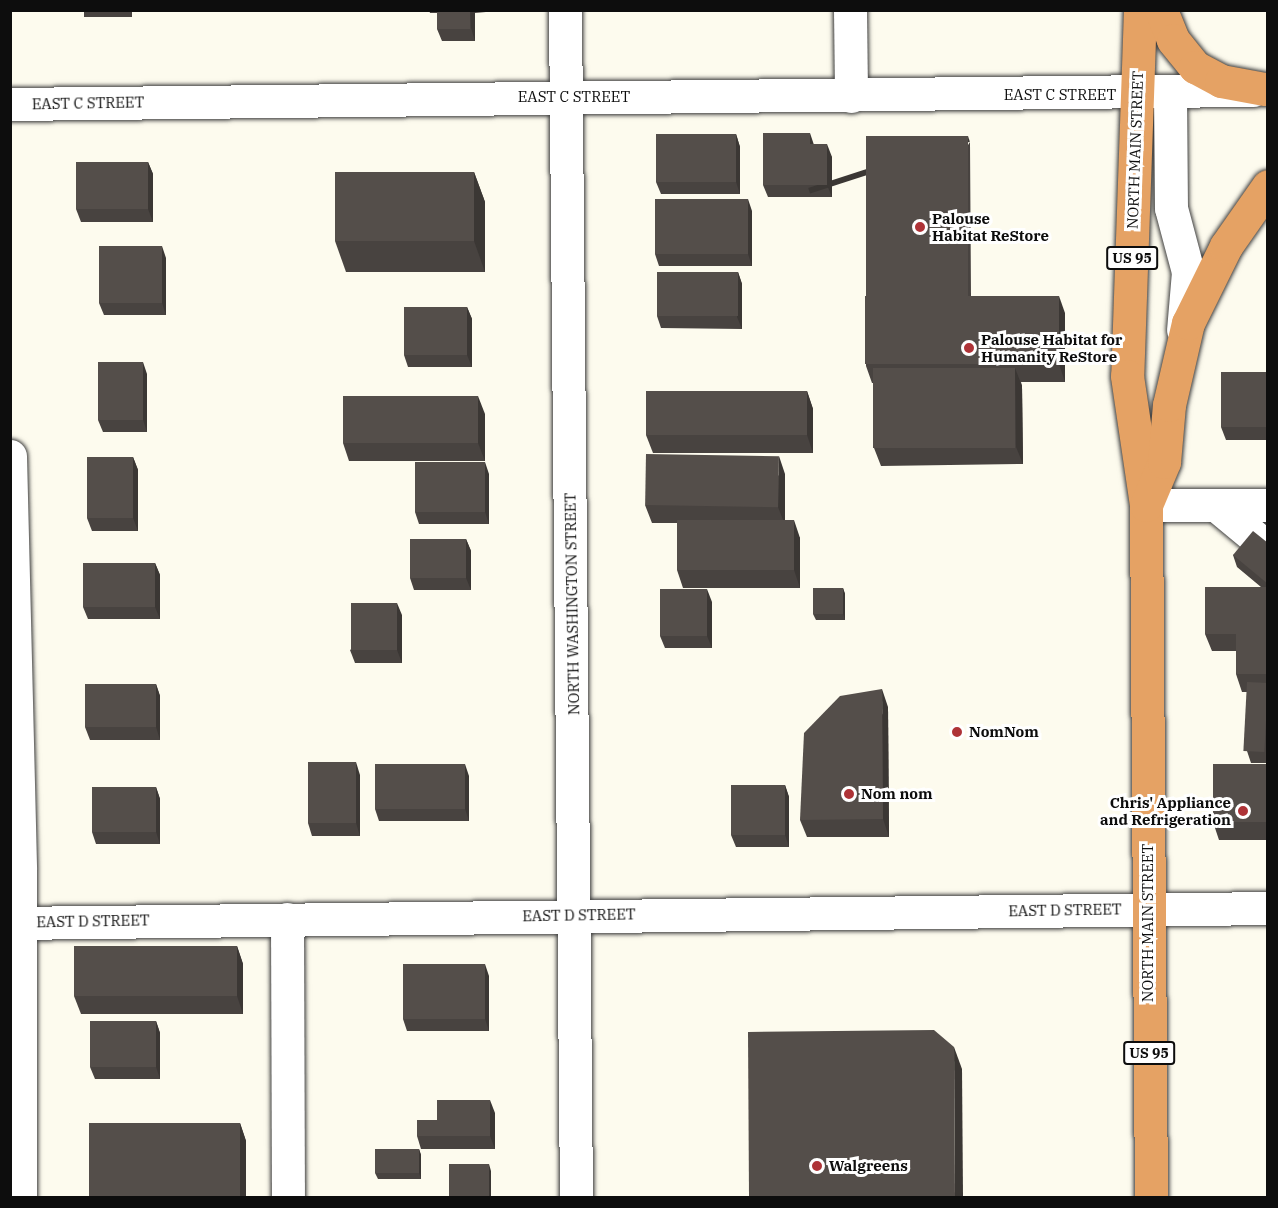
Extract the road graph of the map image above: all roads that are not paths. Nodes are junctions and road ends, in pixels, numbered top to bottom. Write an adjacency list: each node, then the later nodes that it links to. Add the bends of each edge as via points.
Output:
1 (565, 10): 9 (street, NORTH WASHINGTON STREET)
2 (850, 10): 8 (street)
3 (1140, 10): 6 (highway, NORTH MAIN STREET / US 95)
4 (1161, 10): 5 (highway, via 1173,40 1195,67 1221,81)
5 (1266, 89): 7 (street, EAST C STREET)
6 (1137, 94): 7 (street, EAST C STREET); 8 (street, EAST C STREET); 14 (highway, NORTH MAIN STREET / US 95, via 1126,376)
7 (1170, 94): 12 (street, NORTH MAIN STREET, via 1171,208 1188,272)
8 (851, 96): 9 (street, EAST C STREET)
9 (565, 97): 10 (street, EAST C STREET); 20 (street, NORTH WASHINGTON STREET)
10 (10, 104)
11 (1268, 186): 12 (highway, NORTH MAIN STREET / US 95, via 1226,246)
12 (1182, 339): 14 (highway, NORTH MAIN STREET / US 95, via 1164,462)
13 (10, 456): 22 (street)
14 (1146, 505): 15 (street); 19 (highway, NORTH MAIN STREET / US 95)
15 (1216, 505): 16 (street); 17 (street)
16 (1268, 505)
17 (1268, 548)
18 (1268, 908): 19 (street, EAST D STREET)
19 (1148, 909): 20 (street, EAST D STREET); 26 (highway, NORTH MAIN STREET / US 95)
20 (576, 915): 21 (street, EAST D STREET); 25 (street, NORTH WASHINGTON STREET)
21 (287, 919): 22 (street, EAST D STREET); 24 (street)
22 (15, 922): 23 (street)
23 (20, 1197)
24 (288, 1197)
25 (576, 1197)
26 (1150, 1197)

